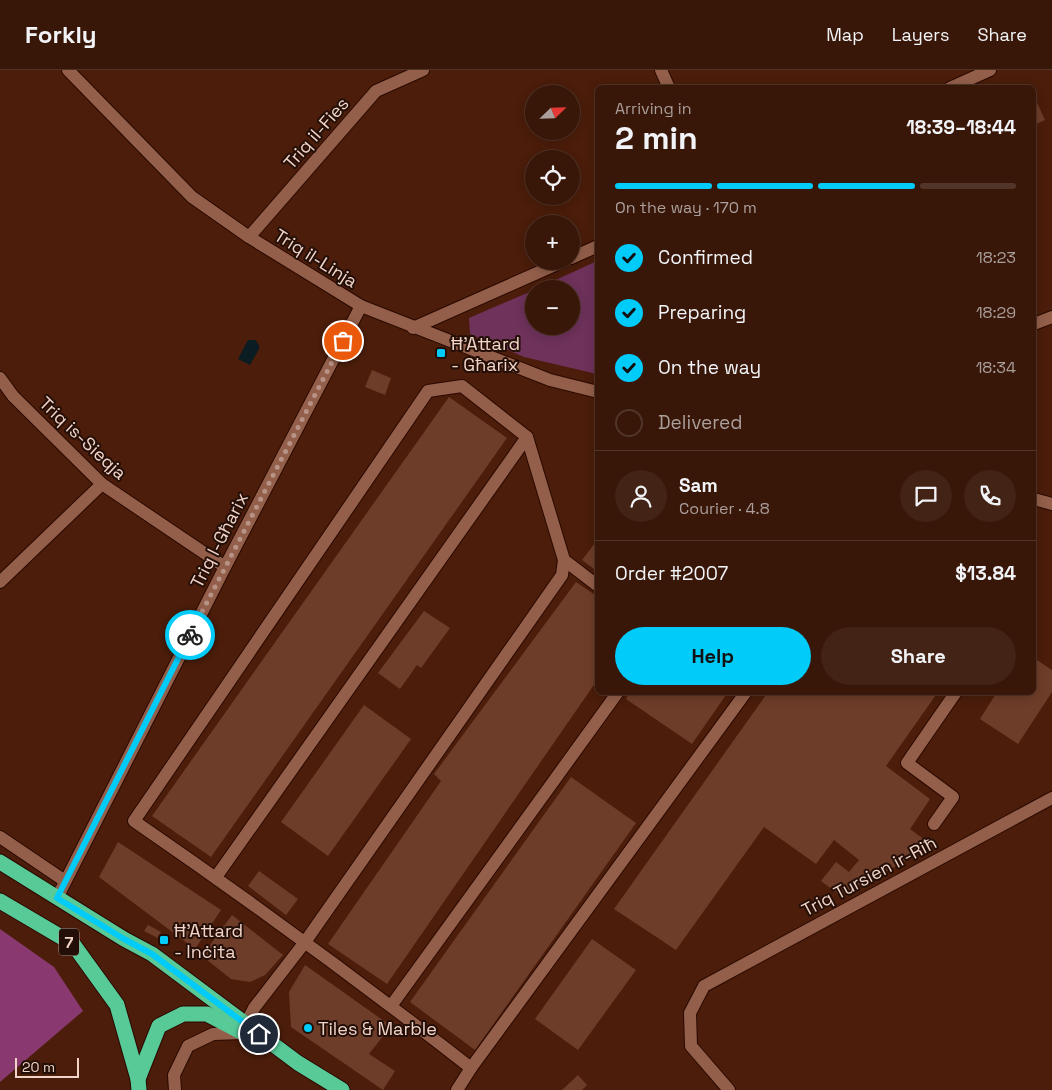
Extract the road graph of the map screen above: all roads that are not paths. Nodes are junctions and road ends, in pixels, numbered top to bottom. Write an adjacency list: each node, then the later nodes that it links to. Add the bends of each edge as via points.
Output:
1 (68, 70): 7 (street, Triq il-Linja, via 192,197)
2 (423, 70): 7 (street, Triq il-Fies, via 376,91)
3 (661, 70): 5 (street)
4 (990, 70): 6 (street)
5 (668, 85)
6 (957, 85)
7 (249, 238): 11 (street, Triq il-Linja)
8 (595, 247): 9 (street)
9 (580, 254)
10 (544, 270): 14 (street)
11 (361, 306): 14 (street, Triq il-Linja); 22 (street, Triq l-Għarix)
12 (1052, 317): 13 (street)
13 (1036, 323)
14 (414, 328): 16 (street, Triq il-Linja, via 550,380)
15 (0, 378): 18 (street, Triq is-Sieqja, via 13,396)
16 (595, 391)
17 (527, 436): 21 (street); 32 (street); 32 (street, via 462,386 428,391 134,821)
18 (102, 484): 22 (street, Triq is-Sieqja); 23 (street)
19 (1036, 500): 20 (street)
20 (1052, 504)
21 (564, 560): 24 (street); 36 (street, via 562,575)
22 (225, 567): 33 (street, Triq l-Għarix)
23 (0, 582)
24 (595, 584)
25 (616, 695): 37 (street)
26 (744, 695): 39 (street)
27 (954, 695): 29 (street, via 907,762 953,797)
28 (1052, 798): 44 (street, Triq Tursien ir-Riħ, via 704,986 690,1013 691,1046)
29 (934, 824)
30 (0, 837): 33 (street)
31 (0, 862): 34 (highway, 7)
32 (216, 877): 36 (street)
33 (65, 881): 34 (street, Triq l-Għarix)
34 (57, 898): 38 (highway, 7, via 152,954)
35 (0, 900): 40 (highway, 7, via 73,944 117,1005)
36 (305, 942): 37 (street); 38 (street, via 254,1008)
37 (391, 1006): 39 (street)
38 (244, 1028): 40 (highway, via 207,1014 183,1014 159,1026); 41 (street, via 213,1034 188,1046 174,1075); 42 (highway, 7)
39 (471, 1068): 43 (street)
40 (135, 1086)
41 (175, 1090)
42 (342, 1090)
43 (457, 1090)
44 (730, 1090)

